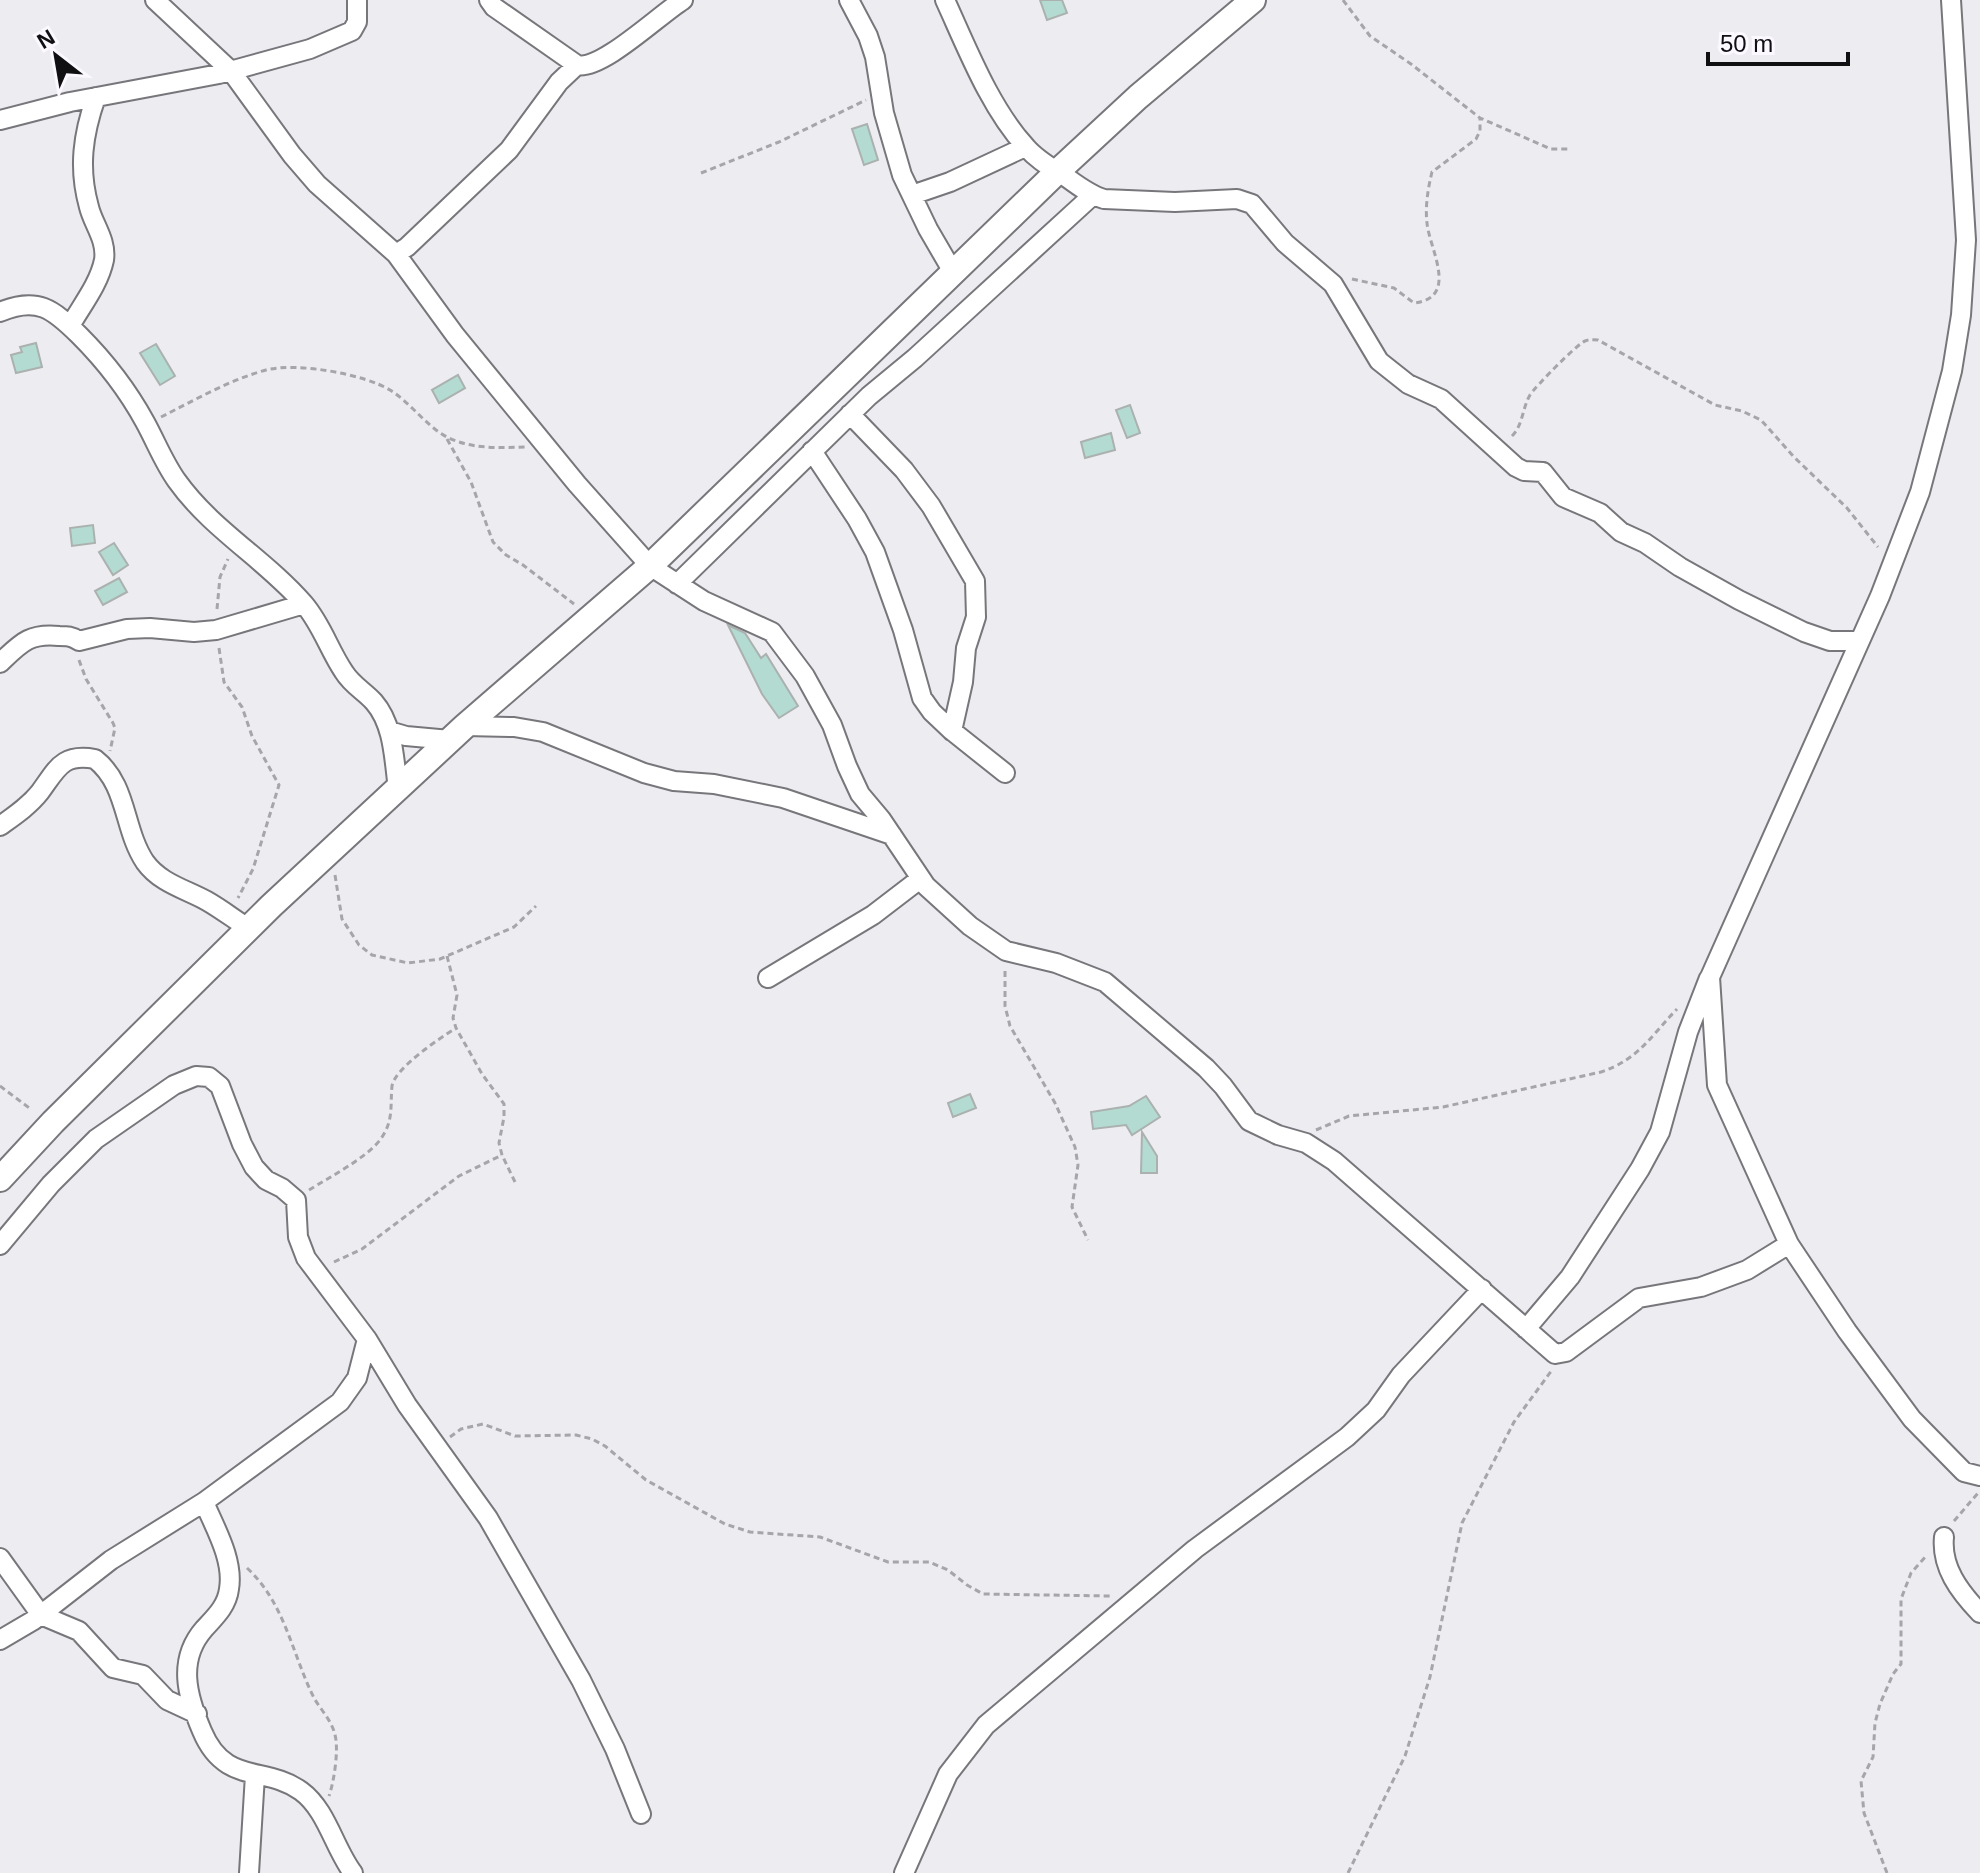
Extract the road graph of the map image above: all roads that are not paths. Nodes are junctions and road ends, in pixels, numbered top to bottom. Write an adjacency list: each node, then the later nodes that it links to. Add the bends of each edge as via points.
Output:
1 (155, 0): 10 (street)
2 (357, 0): 10 (street, via 357,22 349,34)
3 (489, 0): 9 (street)
4 (683, 0): 9 (street, via 604,58)
5 (849, 0): 15 (street, via 875,57 897,160)
6 (945, 0): 13 (street, via 978,71)
7 (1253, 0): 14 (main road)
8 (1951, 0): 26 (street, via 1966,240 1961,315 1920,492)
9 (577, 65): 17 (street, via 509,150)
10 (231, 71): 11 (street); 17 (street, via 317,184)
11 (96, 97): 12 (street); 20 (street, via 81,162 104,257)
12 (0, 120)
13 (1025, 147): 14 (street); 15 (street)
14 (1057, 172): 16 (street); 18 (main road)
15 (912, 195): 18 (street)
16 (1093, 195): 21 (street); 26 (street, via 1248,202 1326,277 1379,361 1408,384 1441,399 1520,469 1545,473 1563,497 1600,513 1616,529 1717,588 1804,632 1830,641)
17 (396, 254): 23 (street, via 455,335)
18 (953, 272): 23 (main road)
19 (0, 312): 20 (street, via 35,305 60,315)
20 (70, 326): 25 (street, via 111,367 178,482)
21 (850, 414): 22 (street); 29 (street, via 931,506 975,581 976,617)
22 (812, 451): 24 (street); 29 (street, via 875,552 922,698)
23 (650, 566): 24 (street); 30 (main road)
24 (677, 584): 34 (street, via 777,637 832,725 860,794)
25 (304, 604): 27 (street, via 216,630 127,629 79,641 34,636); 28 (street, via 343,672 373,701)
26 (1860, 641): 37 (street)
27 (0, 663)
28 (389, 731): 30 (street, via 406,736); 32 (street)
29 (952, 731): 31 (street)
30 (458, 733): 32 (main road); 34 (street, via 514,727 543,732 659,777 783,798)
31 (1005, 773)
32 (398, 789): 36 (main road)
33 (0, 826): 36 (street, via 26,807 51,774 72,758 95,759 119,793 151,869)
34 (892, 835): 35 (street)
35 (920, 879): 38 (street, via 873,915); 42 (street, via 1006,951 1105,982 1206,1068 1249,1121 1334,1161)
36 (239, 922): 39 (main road)
37 (1710, 977): 40 (street, via 1717,1085); 43 (street, via 1695,1010 1660,1132 1570,1277)
38 (768, 978)
39 (0, 1179)
40 (1789, 1244): 43 (street, via 1747,1270 1701,1287 1639,1298 1566,1352 1556,1353); 45 (street, via 1912,1419 1964,1472)
41 (0, 1245): 44 (street, via 96,1139 174,1085 209,1077 220,1086 254,1167 296,1200 298,1237 312,1266)
42 (1482, 1289): 43 (street); 57 (street, via 1347,1437 1195,1549 1013,1700 967,1746 948,1774)
43 (1529, 1332)
44 (367, 1339): 46 (street, via 357,1378 340,1402); 54 (street, via 488,1518 581,1680)
45 (1980, 1476)
46 (204, 1502): 50 (street, via 111,1560); 52 (street, via 230,1575 223,1608 188,1652 186,1674)
47 (1944, 1537): 49 (street, via 1942,1554 1949,1570)
48 (0, 1558): 50 (street)
49 (1980, 1613)
50 (41, 1615): 51 (street); 52 (street, via 79,1631 113,1668 143,1675 167,1700)
51 (0, 1640)
52 (197, 1714): 53 (street, via 202,1732 223,1760)
53 (255, 1775): 55 (street); 56 (street, via 300,1790 315,1806)
54 (641, 1814)
55 (249, 1873)
56 (353, 1873)
57 (904, 1873)

